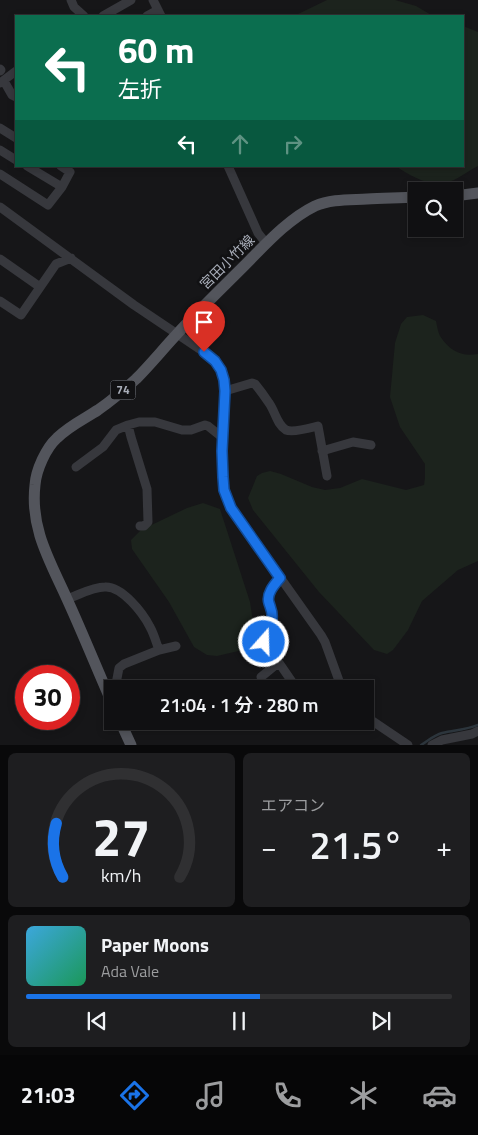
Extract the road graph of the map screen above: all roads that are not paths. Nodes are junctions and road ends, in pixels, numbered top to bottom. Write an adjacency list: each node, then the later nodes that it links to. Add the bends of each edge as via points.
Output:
1 (71, 0): 5 (street)
2 (131, 0): 6 (street)
3 (153, 0): 4 (street)
4 (160, 13)
5 (83, 15)
6 (105, 15)
7 (15, 72): 8 (street)
8 (2, 82): 9 (street)
9 (15, 96)
10 (0, 128): 11 (street)
11 (15, 137)
12 (0, 150): 13 (street)
13 (15, 159)
14 (29, 167): 18 (street)
15 (62, 167): 18 (street, via 70,172)
16 (228, 167): 23 (street, via 258,233)
17 (0, 174): 18 (street, via 48,205)
18 (62, 187)
19 (478, 193): 20 (main road)
20 (463, 195)
21 (408, 198): 23 (main road, 宮田小竹線 / 74, via 325,202 300,215)
22 (0, 207): 24 (street)
23 (266, 243): 28 (main road, 宮田小竹線 / 74)
24 (71, 258): 26 (street, via 56,264); 28 (street)
25 (0, 259): 26 (street)
26 (40, 287): 27 (street, via 20,315)
27 (0, 301)
28 (177, 334): 29 (street, via 215,361 221,370); 38 (main road, 宮田小竹線 / 74, via 135,380 56,439 38,468 33,501 35,521)
29 (225, 391): 31 (street); 33 (street, via 255,384 284,428 294,430 318,426)
30 (128, 425): 31 (street, via 155,422 191,430 205,425); 34 (street, via 116,430 103,447); 36 (street, via 147,489 148,522)
31 (223, 438): 37 (street, via 224,490 231,508)
32 (371, 445): 33 (street, via 353,442)
33 (322, 451): 35 (street)
34 (76, 467)
35 (327, 476)
36 (140, 526)
37 (280, 578): 41 (street, via 269,593 272,620 263,637); 45 (street, via 325,642)
38 (67, 599): 40 (street, via 97,588 115,588 138,609); 46 (main road, 宮田小竹線 / 74)
39 (176, 646): 40 (street)
40 (159, 650): 43 (street, via 124,664 119,668)
41 (278, 663): 42 (street); 44 (street)
42 (261, 677)
43 (117, 680)
44 (290, 680)
45 (339, 680)
46 (104, 683)
47 (374, 722): 51 (street)
48 (124, 730): 50 (main road)
49 (478, 731): 52 (street)
50 (131, 745)
51 (408, 745)
52 (432, 745)

